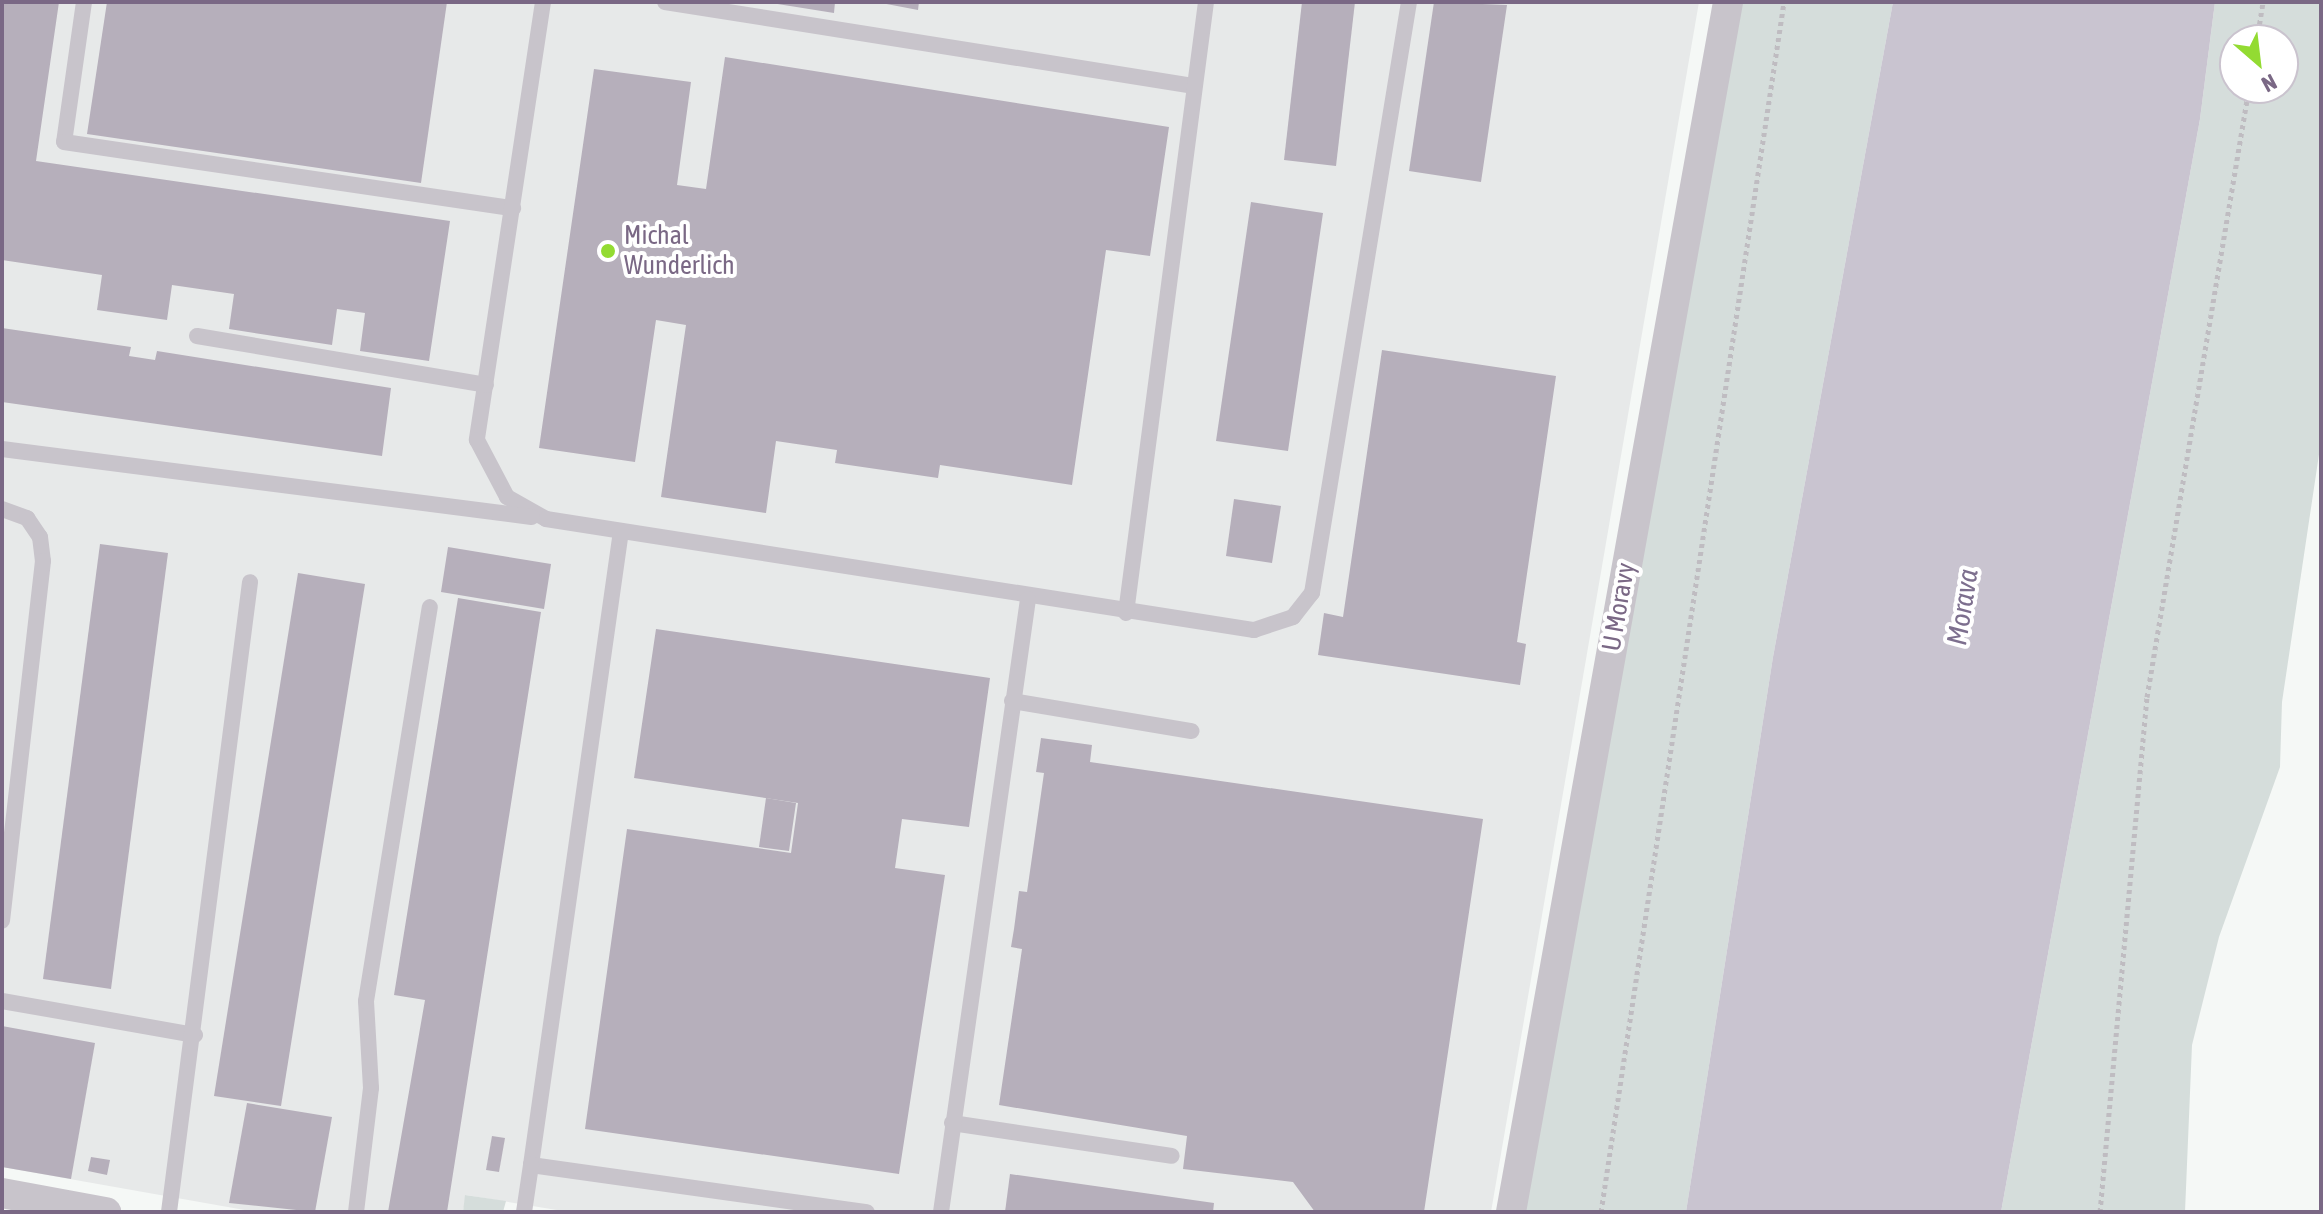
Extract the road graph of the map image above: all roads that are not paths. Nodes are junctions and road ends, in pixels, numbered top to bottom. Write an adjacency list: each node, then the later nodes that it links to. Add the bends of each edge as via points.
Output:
1 (84, 2): 8 (lane, via 64,142)
2 (543, 2): 8 (lane)
3 (665, 2): 7 (lane)
4 (1206, 2): 7 (lane)
5 (1409, 2): 18 (lane, via 1312,593 1293,617 1254,630)
6 (1728, 2): 35 (street, U Moravy)
7 (1194, 86): 18 (lane)
8 (513, 208): 10 (lane)
9 (197, 336): 10 (lane)
10 (486, 385): 13 (lane, via 477,440 483,464 507,497)
11 (2, 449): 13 (lane)
12 (2, 509): 21 (lane, via 27,518 40,537 43,561)
13 (546, 519): 14 (lane)
14 (621, 531): 16 (lane); 27 (lane)
15 (250, 582): 24 (lane)
16 (1028, 599): 18 (lane); 19 (lane)
17 (430, 607): 31 (lane, via 366,1001 371,1088)
18 (1126, 613)
19 (1012, 701): 20 (lane); 25 (lane)
20 (1192, 731)
21 (9, 821): 22 (lane)
22 (2, 921)
23 (2, 1001): 24 (lane)
24 (195, 1035): 30 (lane)
25 (952, 1123): 26 (lane); 34 (lane)
26 (1172, 1156)
27 (531, 1165): 32 (lane); 33 (lane)
28 (2, 1193): 29 (street)
29 (106, 1212)
30 (169, 1212)
31 (356, 1212)
32 (524, 1212)
33 (867, 1212)
34 (941, 1212)
35 (1511, 1212)

